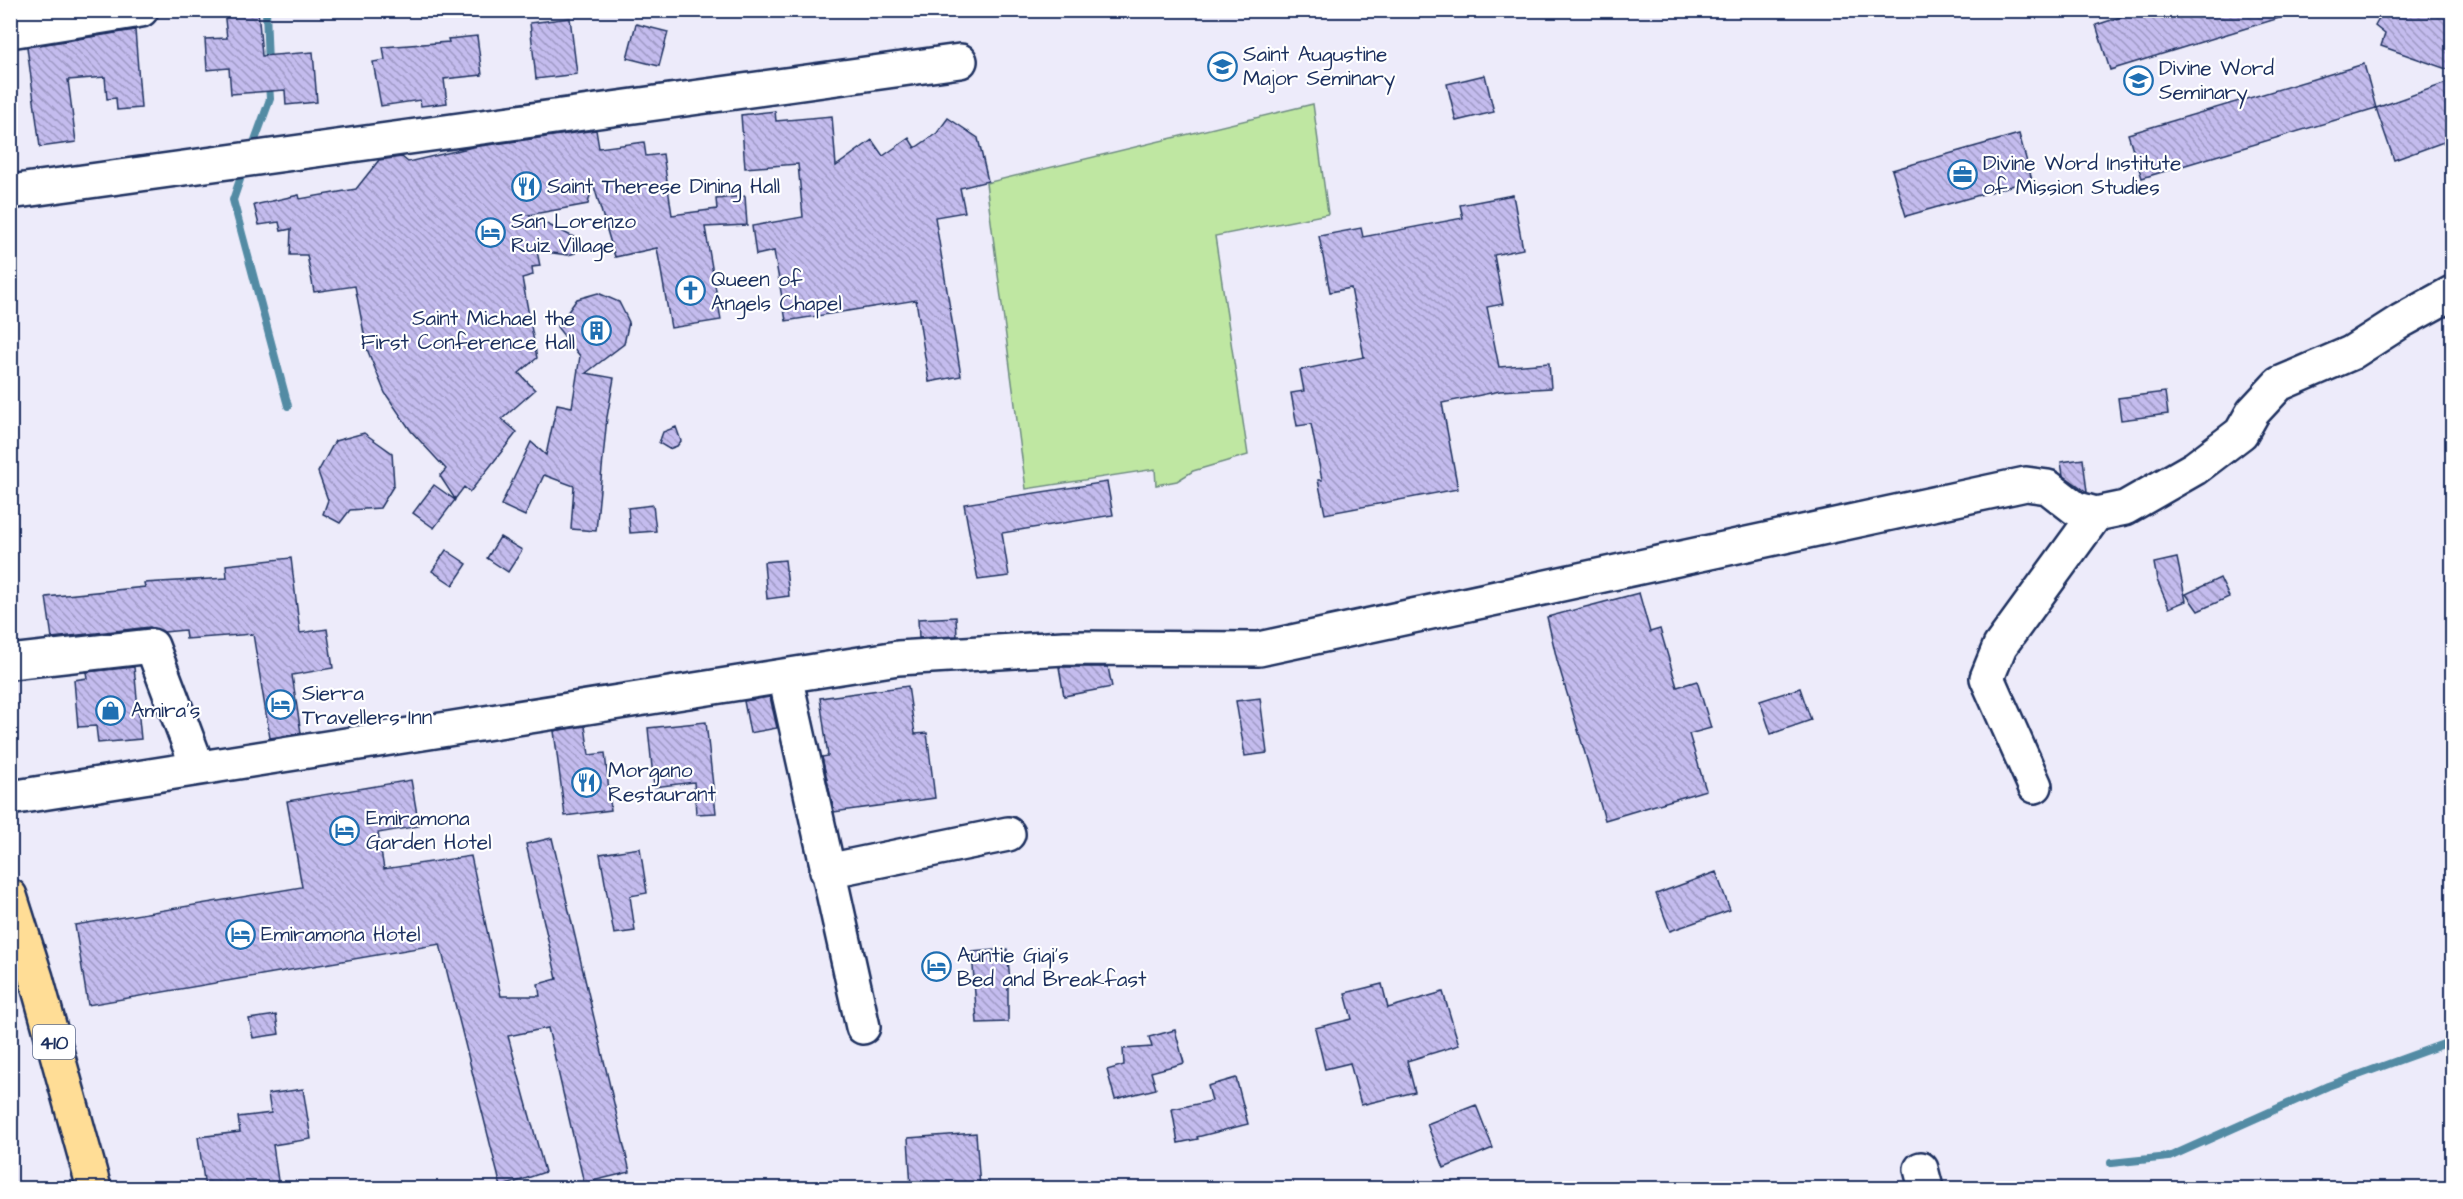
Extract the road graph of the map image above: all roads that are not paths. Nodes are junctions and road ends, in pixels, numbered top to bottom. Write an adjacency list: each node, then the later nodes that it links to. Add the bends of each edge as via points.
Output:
1 (141, 10): 2 (street)
2 (10, 31)
3 (960, 61): 4 (street)
4 (10, 192)
5 (2452, 294): 6 (street, via 2351,353 2279,384 2253,412 2241,434 2195,468 2125,508)
6 (2096, 514): 8 (street, via 2075,508 2048,487 2026,484 1259,649 1064,648 897,658); 10 (street, via 2000,646 1987,678)
7 (10, 662): 9 (street, via 152,646)
8 (785, 676): 9 (street); 13 (street)
9 (198, 768): 11 (street)
10 (2035, 786)
11 (10, 798)
12 (1008, 834): 13 (street)
13 (828, 871): 15 (street)
14 (10, 896): 16 (main road, 410)
15 (863, 1027)
16 (94, 1188)

